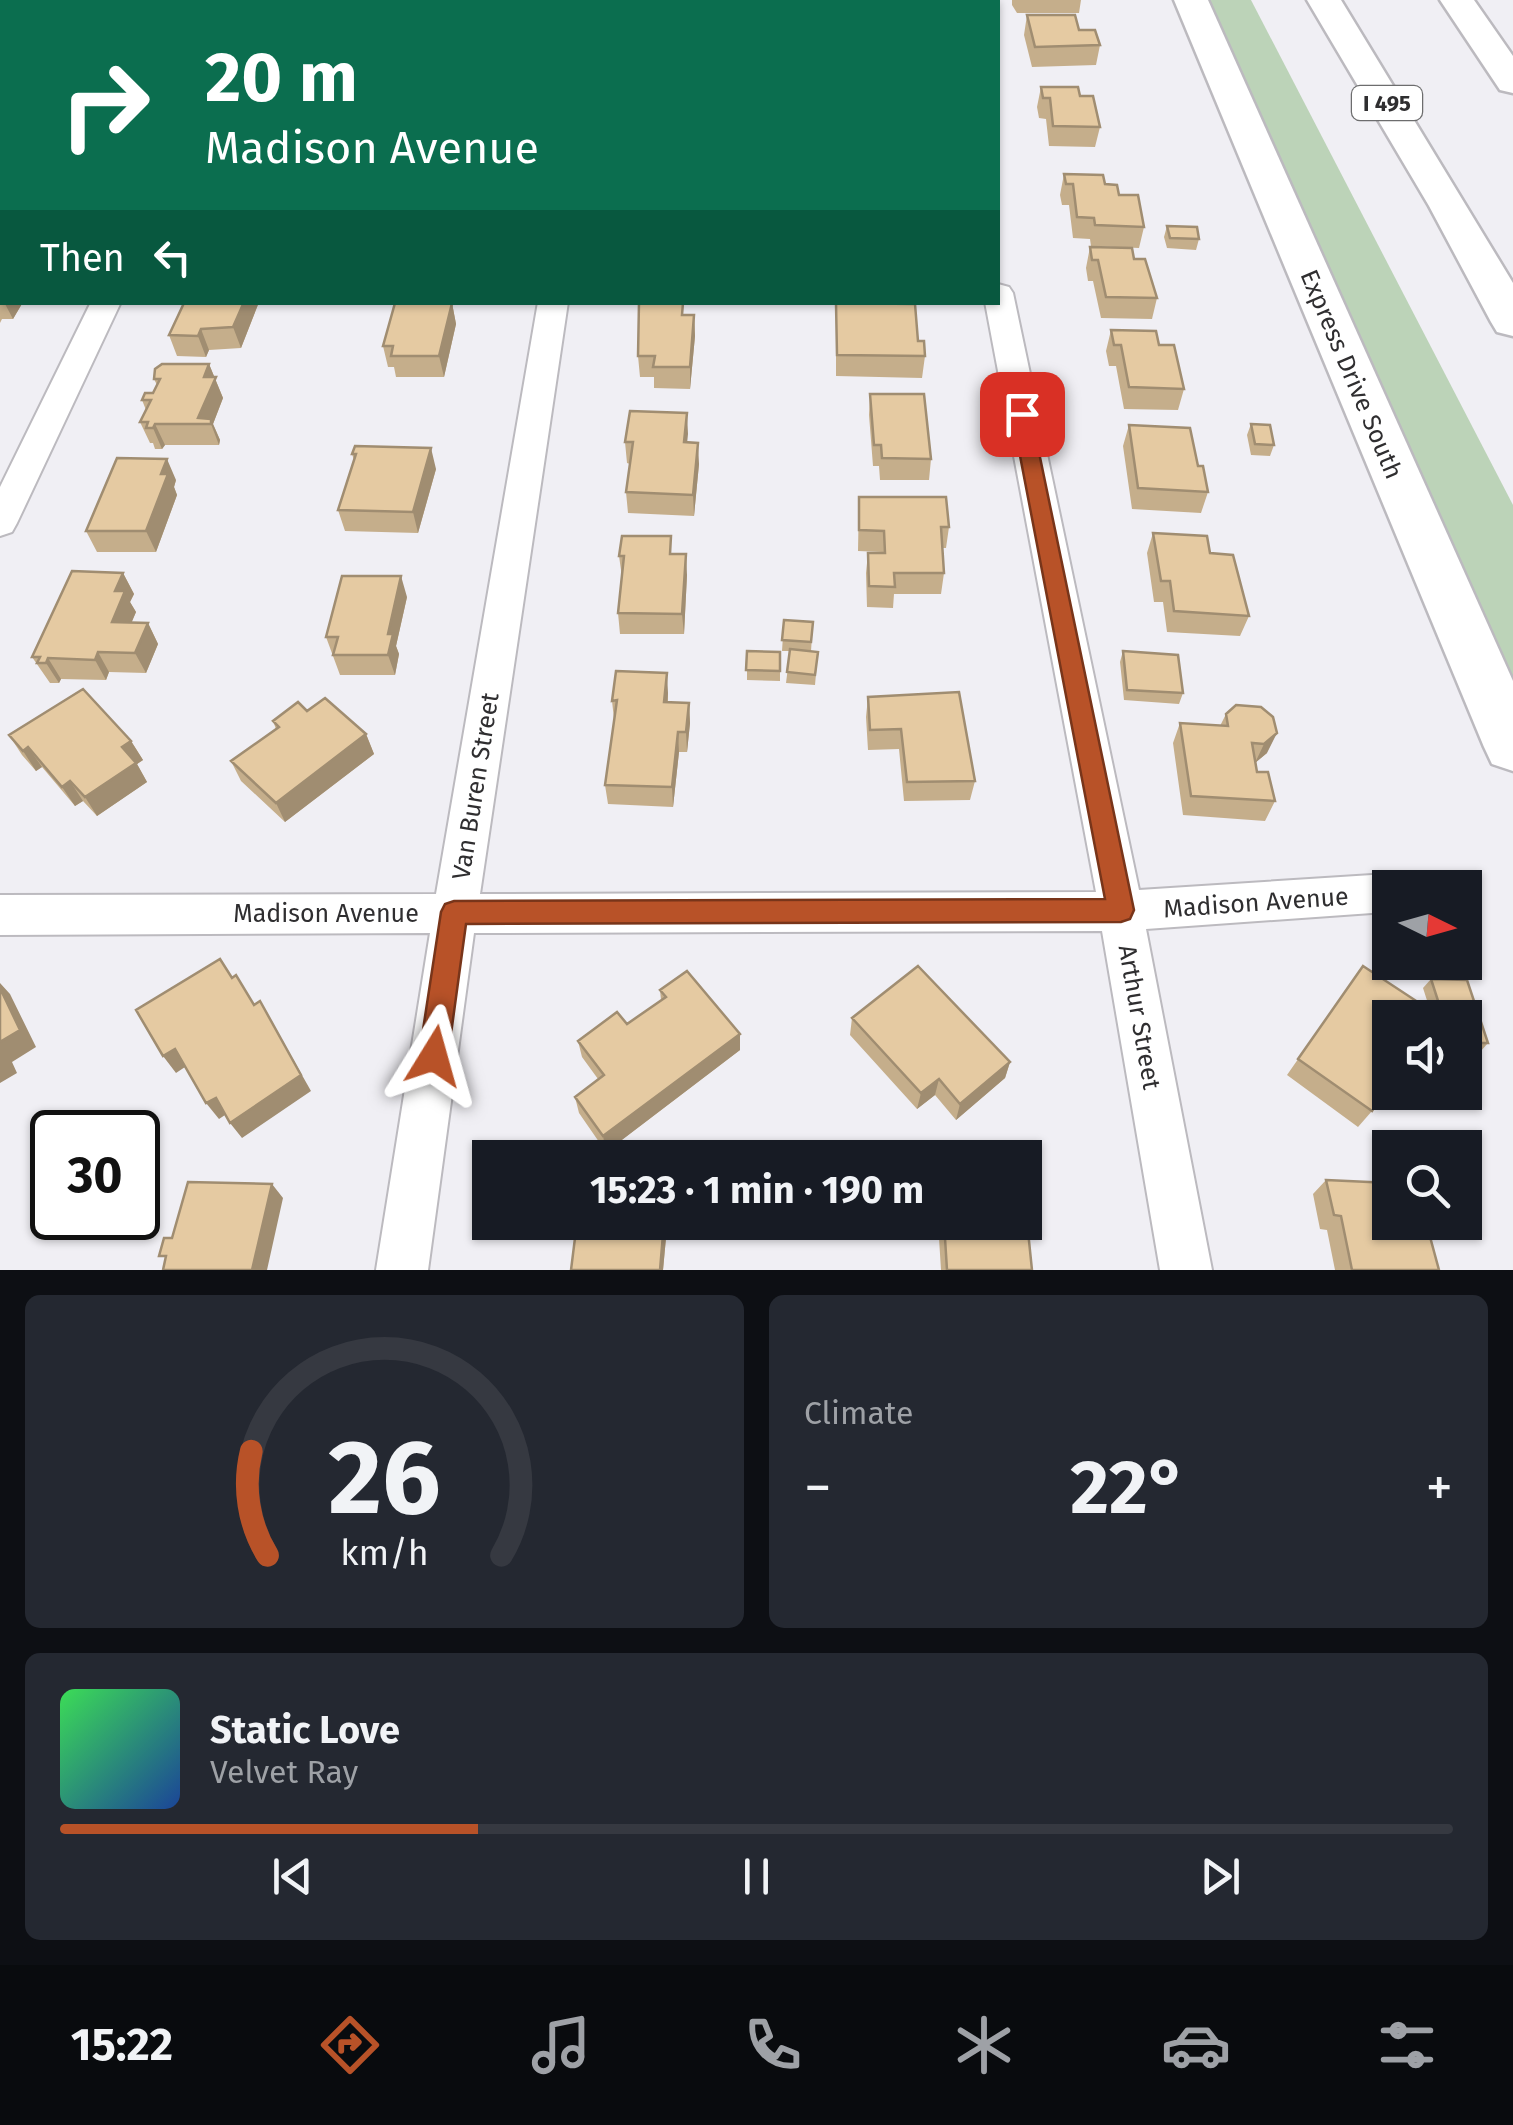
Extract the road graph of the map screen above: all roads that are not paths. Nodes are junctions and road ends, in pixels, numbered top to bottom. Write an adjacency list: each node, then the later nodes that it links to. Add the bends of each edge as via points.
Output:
1 (1192, 0): 10 (main road, Express Drive South)
2 (1456, 0): 4 (main road)
3 (1309, 11): 8 (main road, via 1449,206)
4 (1513, 82)
5 (1000, 303): 12 (street, Arthur Street)
6 (105, 305): 9 (street)
7 (553, 305): 13 (street, Van Buren Street)
8 (1513, 322)
9 (0, 522)
10 (1513, 748)
11 (1372, 894): 12 (street, Madison Avenue)
12 (1121, 910): 13 (street, Madison Avenue); 16 (street, Arthur Street)
13 (454, 912): 14 (street, Madison Avenue); 15 (street, Van Buren Street)
14 (0, 915)
15 (402, 1270)
16 (1186, 1270)

